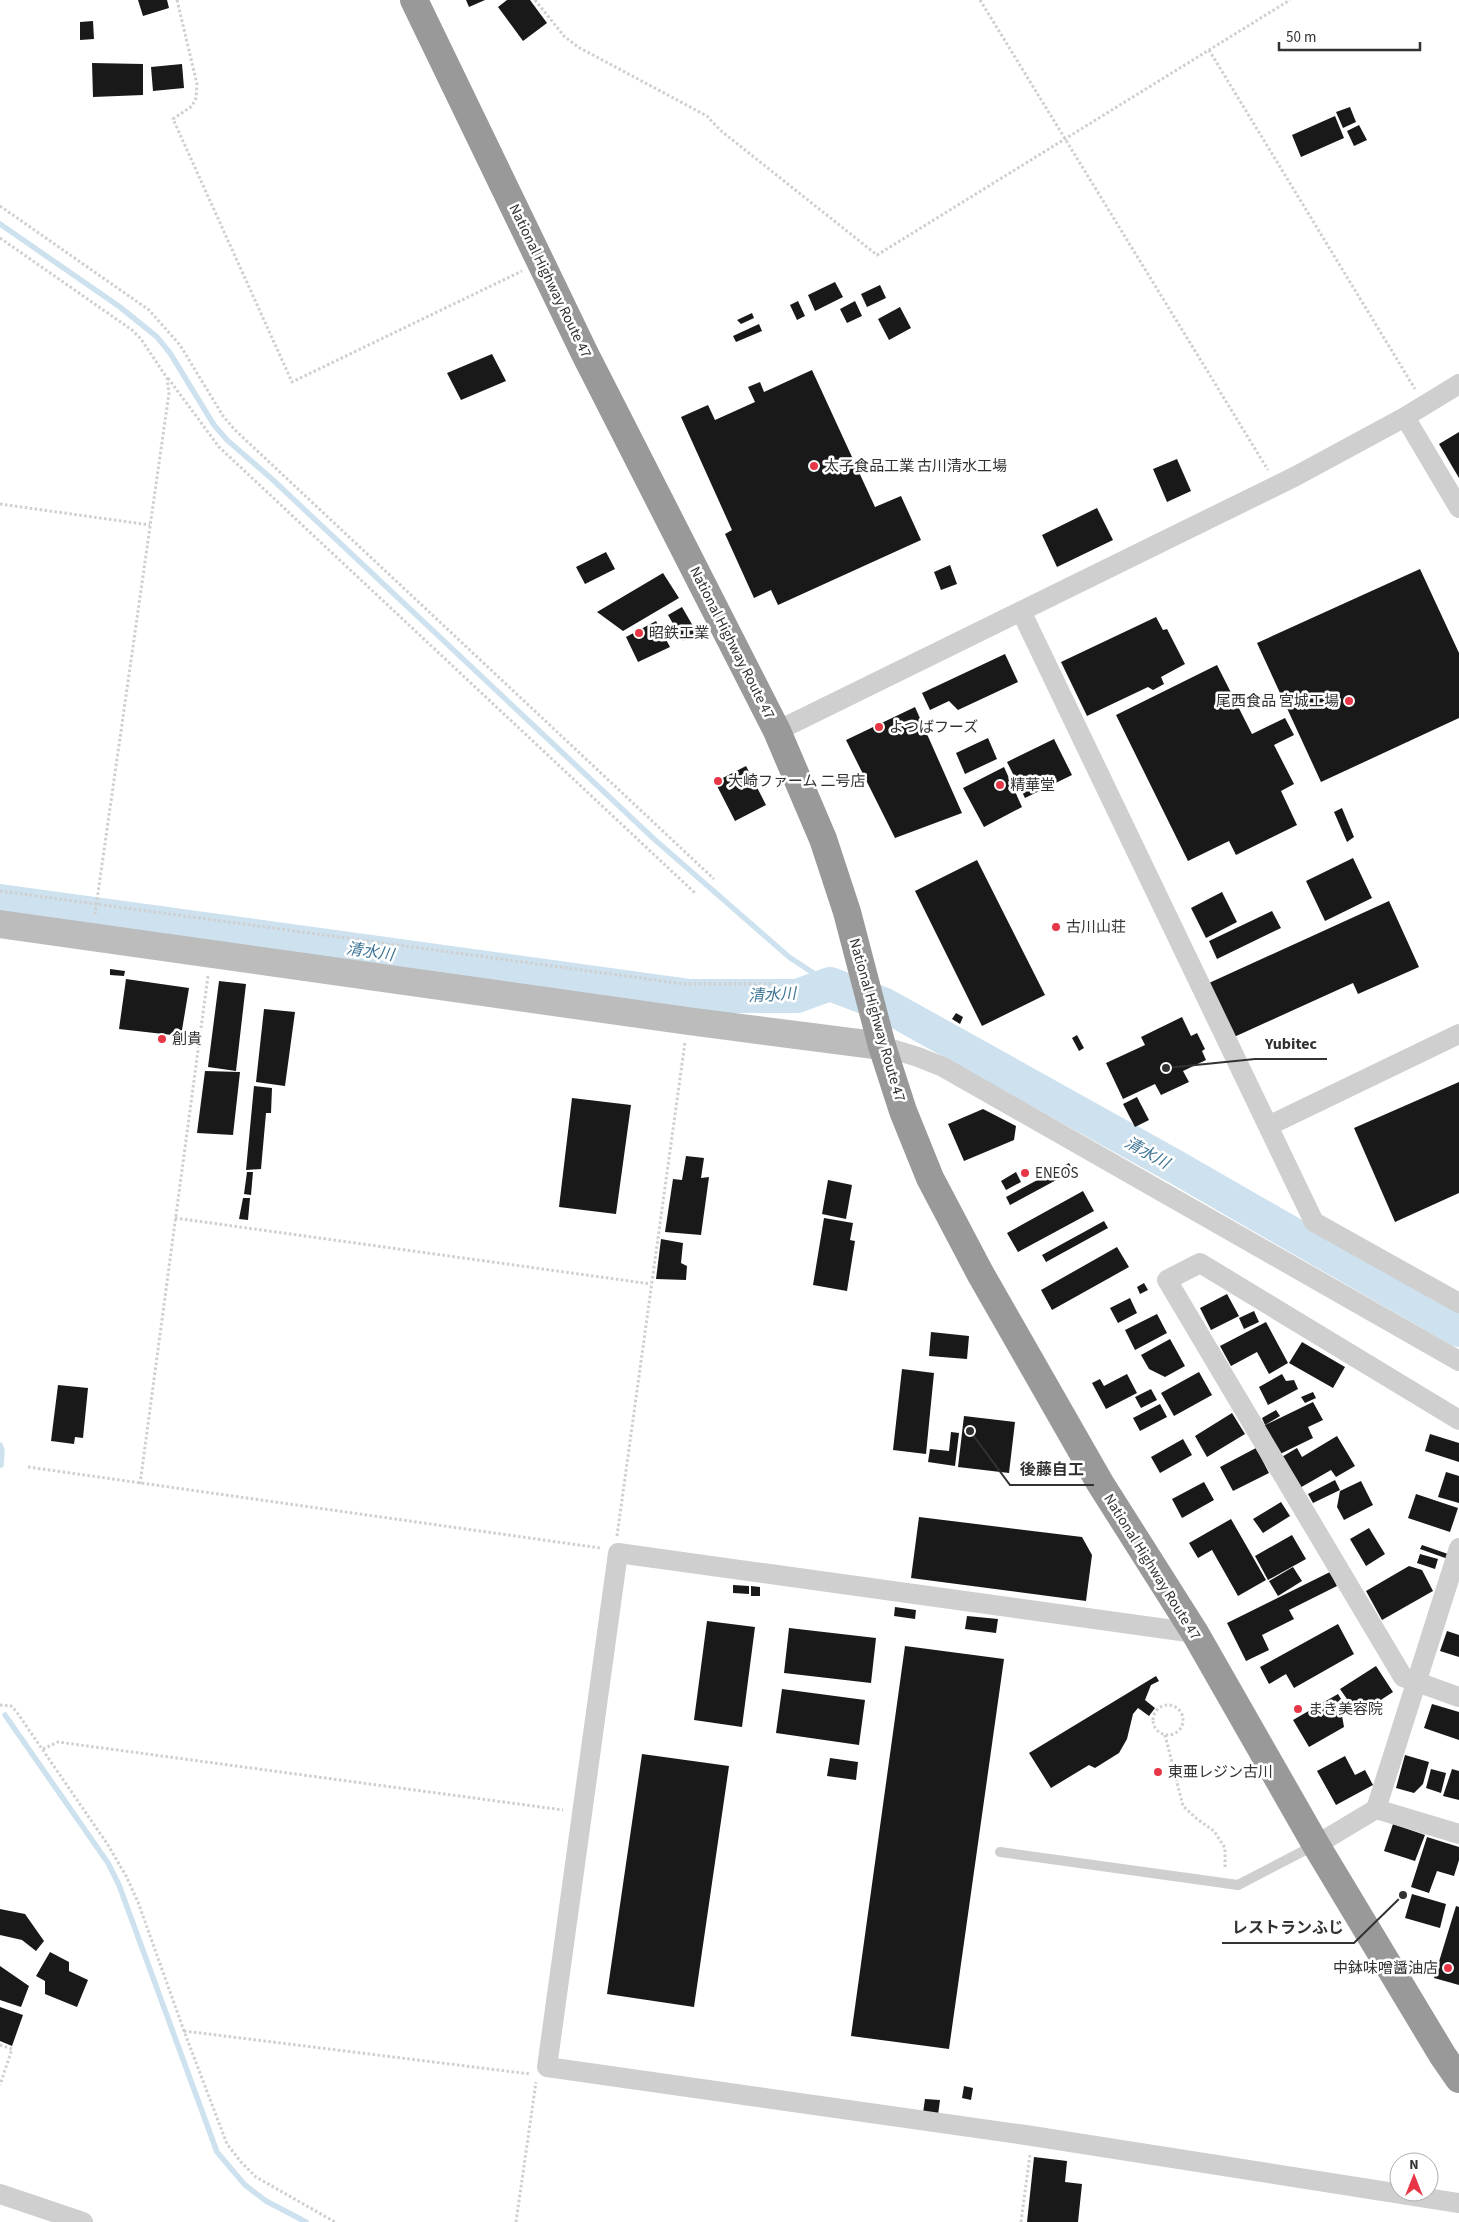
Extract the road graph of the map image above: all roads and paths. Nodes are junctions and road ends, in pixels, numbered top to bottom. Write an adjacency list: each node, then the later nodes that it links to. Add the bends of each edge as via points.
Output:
1 (177, 0): 10 (path, via 198,84 192,106 173,119 292,382)
2 (414, 0): 10 (highway, National Highway Route 47)
3 (535, 0): 7 (path, via 564,36 578,47 707,116 720,130 877,255)
4 (980, 0): 7 (path)
5 (1290, 0): 6 (path)
6 (1210, 50): 7 (path); 13 (path)
7 (1065, 139): 15 (path)
8 (0, 206): 21 (path, via 149,310 180,345 235,430)
9 (0, 238): 11 (path, via 132,330)
10 (540, 262): 20 (highway, National Highway Route 47)
11 (167, 378): 18 (path, via 169,393); 23 (path, via 219,447)
12 (1459, 384): 13 (street)
13 (1424, 405): 14 (street)
14 (1405, 417): 15 (street); 17 (street)
15 (1277, 485): 19 (street)
16 (0, 504): 18 (path)
17 (1459, 508)
18 (150, 525): 24 (path)
19 (1020, 611): 20 (street); 31 (street)
20 (777, 731): 30 (highway, National Highway Route 47, via 823,838 847,912)
21 (714, 879)
22 (0, 891): 24 (path)
23 (695, 893)
24 (96, 907): 27 (path, via 685,984)
25 (0, 924): 26 (street)
26 (210, 955): 28 (street); 32 (path)
27 (774, 984)
28 (688, 1021): 30 (street); 33 (path)
29 (1459, 1034): 31 (street)
30 (881, 1042): 35 (street, via 943,1067); 41 (highway, National Highway Route 47, via 903,1111 930,1178 980,1273 1100,1483)
31 (1268, 1126): 34 (street, via 1314,1222)
32 (175, 1218): 33 (path); 38 (path)
33 (651, 1284): 39 (path)
34 (1459, 1303)
35 (1459, 1361)
36 (1459, 1420): 42 (street, via 1200,1263 1168,1280 1403,1677)
37 (28, 1468): 38 (path)
38 (140, 1484): 39 (path)
39 (617, 1551): 41 (street); 48 (street)
40 (1458, 1556): 42 (street)
41 (1195, 1634): 50 (highway, National Highway Route 47)
42 (1416, 1683): 43 (street); 47 (street)
43 (1459, 1697)
44 (0, 1705): 46 (path, via 11,1706 16,1711)
45 (1165, 1735): 45 (path, via 1156,1730 1153,1720 1156,1710 1170,1704 1182,1713 1184,1722 1179,1731); 52 (path, via 1184,1806 1214,1831 1225,1848)
46 (43, 1749): 48 (path, via 58,1742); 53 (path, via 126,1876)
47 (1376, 1808): 49 (street); 50 (street)
48 (582, 1813): 57 (street, via 547,2067)
49 (1459, 1834)
50 (1316, 1844): 52 (lane, via 1238,1885); 55 (highway, National Highway Route 47)
51 (1000, 1852): 52 (lane)
52 (1225, 1883)
53 (184, 2031): 61 (path, via 227,2144 241,2162 256,2177); 62 (path, via 537,2075)
54 (0, 2045): 56 (path, via 12,2049)
55 (1459, 2079)
56 (0, 2084)
57 (1032, 2136): 59 (street); 63 (path)
58 (0, 2194): 60 (street)
59 (1459, 2203)
60 (83, 2222)
61 (335, 2222)
62 (516, 2222)
63 (1021, 2222)

